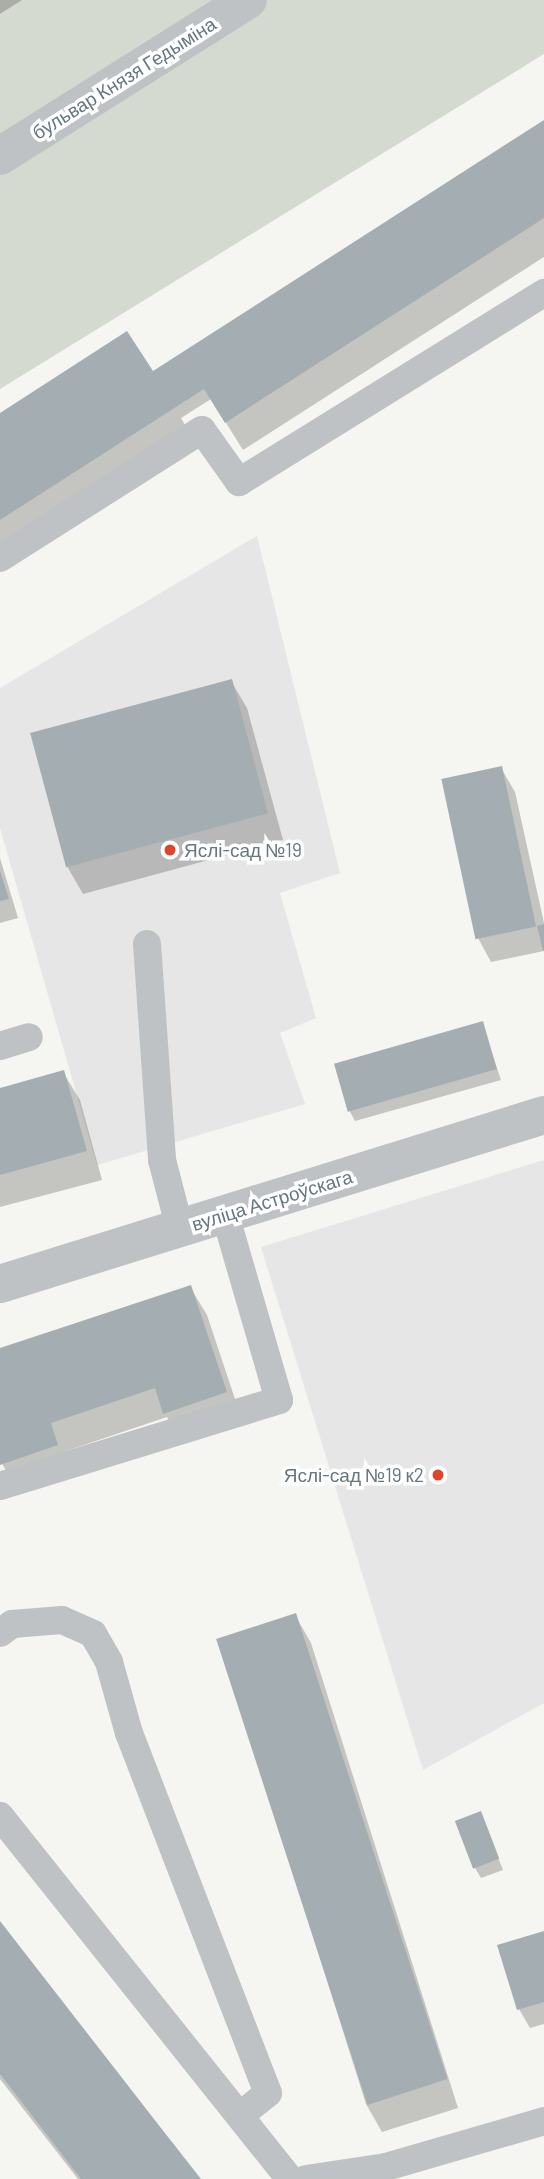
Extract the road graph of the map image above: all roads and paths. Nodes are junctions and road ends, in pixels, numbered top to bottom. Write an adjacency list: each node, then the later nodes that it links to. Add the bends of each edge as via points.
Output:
1 (248, 0): 2 (street, бульвар Князя Гедыміна)
2 (0, 156)
3 (544, 293): 4 (lane, via 239,482 202,430)
4 (0, 558)
5 (147, 944): 10 (lane, via 162,1160)
6 (29, 1037): 7 (lane)
7 (0, 1046)
8 (544, 1115): 9 (street, вуліца Астроўскага)
9 (225, 1214): 10 (street, вуліца Астроўскага); 12 (lane, via 279,1400)
10 (180, 1229): 11 (street, вуліца Астроўскага)
11 (0, 1284)
12 (0, 1486)
13 (0, 1633): 15 (lane, via 12,1624 62,1620 93,1634 109,1662 129,1733 268,2093)
14 (0, 1816): 15 (lane)
15 (240, 2116): 17 (lane)
16 (544, 2121): 18 (lane, via 386,2167)
17 (290, 2179)
18 (306, 2179)

